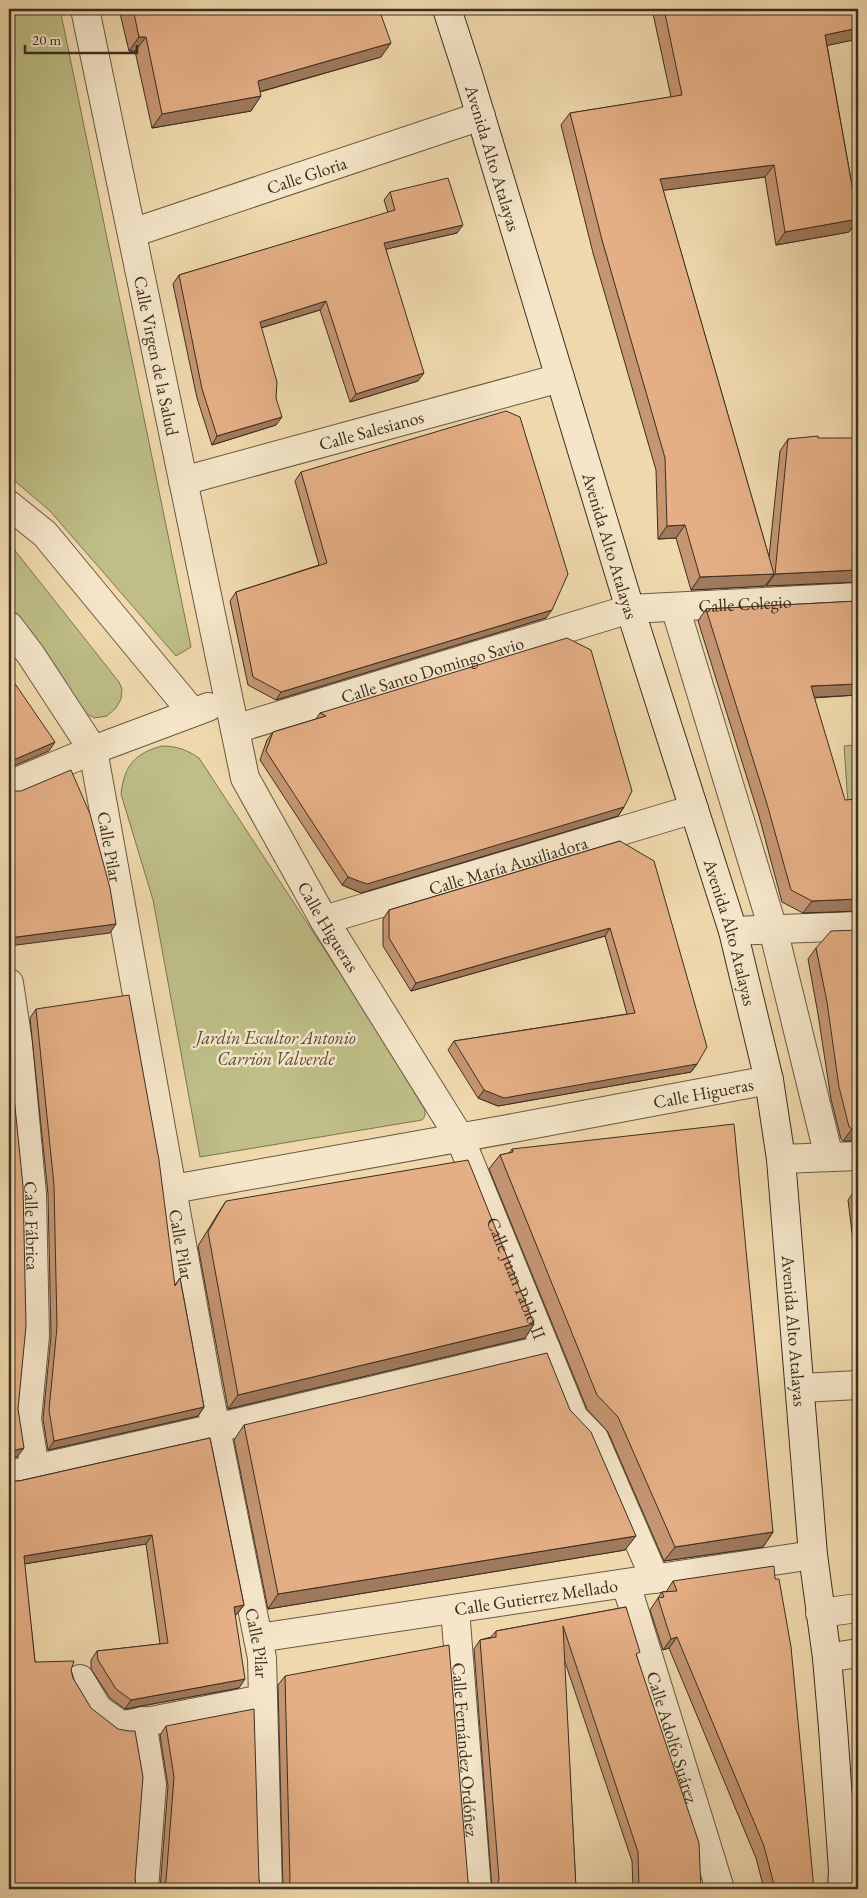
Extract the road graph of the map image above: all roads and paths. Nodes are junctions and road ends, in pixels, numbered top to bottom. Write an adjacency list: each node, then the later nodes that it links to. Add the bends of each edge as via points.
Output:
1 (85, 9): 4 (street, Calle Virgen de la Salud)
2 (447, 9): 3 (street, Avenida Alto Atalayas)
3 (481, 116): 4 (street, Calle Gloria); 5 (street, Avenida Alto Atalayas)
4 (132, 233): 6 (street, Calle Virgen de la Salud)
5 (560, 378): 6 (street, Calle Salesianos); 10 (street, Avenida Alto Atalayas)
6 (183, 481): 12 (street, Calle Virgen de la Salud)
7 (9, 505): 13 (street, via 45,534)
8 (858, 597): 9 (street, Calle Colegio)
9 (676, 607): 10 (street, Calle Colegio); 20 (street)
10 (630, 609): 14 (street, Calle Santo Domingo Savio); 17 (street, Avenida Alto Atalayas)
11 (9, 626): 15 (street, Calle Pilar, via 32,655)
12 (229, 702): 13 (street); 14 (street, Calle Higueras)
13 (192, 712): 15 (street)
14 (234, 729): 18 (street, Calle Higueras, via 245,778)
15 (93, 750): 16 (street); 28 (street, Calle Pilar)
16 (9, 785)
17 (694, 809): 18 (street, Calle María Auxiliadora); 21 (street, Avenida Alto Atalayas)
18 (324, 920): 24 (street, Calle Higueras)
19 (858, 926): 20 (street)
20 (773, 930): 21 (street); 26 (street)
21 (733, 931): 23 (street, Avenida Alto Atalayas)
22 (9, 983): 33 (street, Calle Fábrica, via 32,1194 35,1336)
23 (769, 1080): 24 (street, Calle Higueras); 27 (street, Avenida Alto Atalayas)
24 (460, 1138): 28 (street, Calle Higueras); 29 (street, Calle Juan Pablo II)
25 (858, 1156): 26 (street)
26 (829, 1157): 27 (street)
27 (781, 1159): 31 (street, Avenida Alto Atalayas)
28 (173, 1189): 32 (street, Calle Pilar)
29 (546, 1349): 32 (street); 35 (street, Calle Juan Pablo II, via 574,1418 594,1438)
30 (858, 1385): 31 (street)
31 (801, 1388): 34 (street, Avenida Alto Atalayas)
32 (216, 1428): 33 (street); 40 (street, Calle Pilar)
33 (22, 1472)
34 (813, 1555): 35 (street, Calle Gutierrez Mellado); 39 (street, Avenida Alto Atalayas)
35 (655, 1579): 36 (street, Calle Gutierrez Mellado)
36 (626, 1584): 38 (street, Calle Gutierrez Mellado); 49 (street, Calle Adolfo Suárez)
37 (858, 1608): 39 (street)
38 (455, 1609): 40 (street, Calle Gutierrez Mellado); 48 (street, Calle Fernández Ordóñez)
39 (820, 1612): 42 (street, Avenida Alto Atalayas)
40 (258, 1638): 44 (street, Calle Pilar)
41 (858, 1653): 42 (street)
42 (827, 1658): 50 (street, Avenida Alto Atalayas)
43 (80, 1680): 45 (street, via 98,1709 121,1724)
44 (263, 1699): 45 (street); 47 (street, Calle Pilar)
45 (142, 1721): 46 (street, via 152,1785)
46 (144, 1889)
47 (268, 1889)
48 (477, 1889)
49 (720, 1889)
50 (842, 1889)

